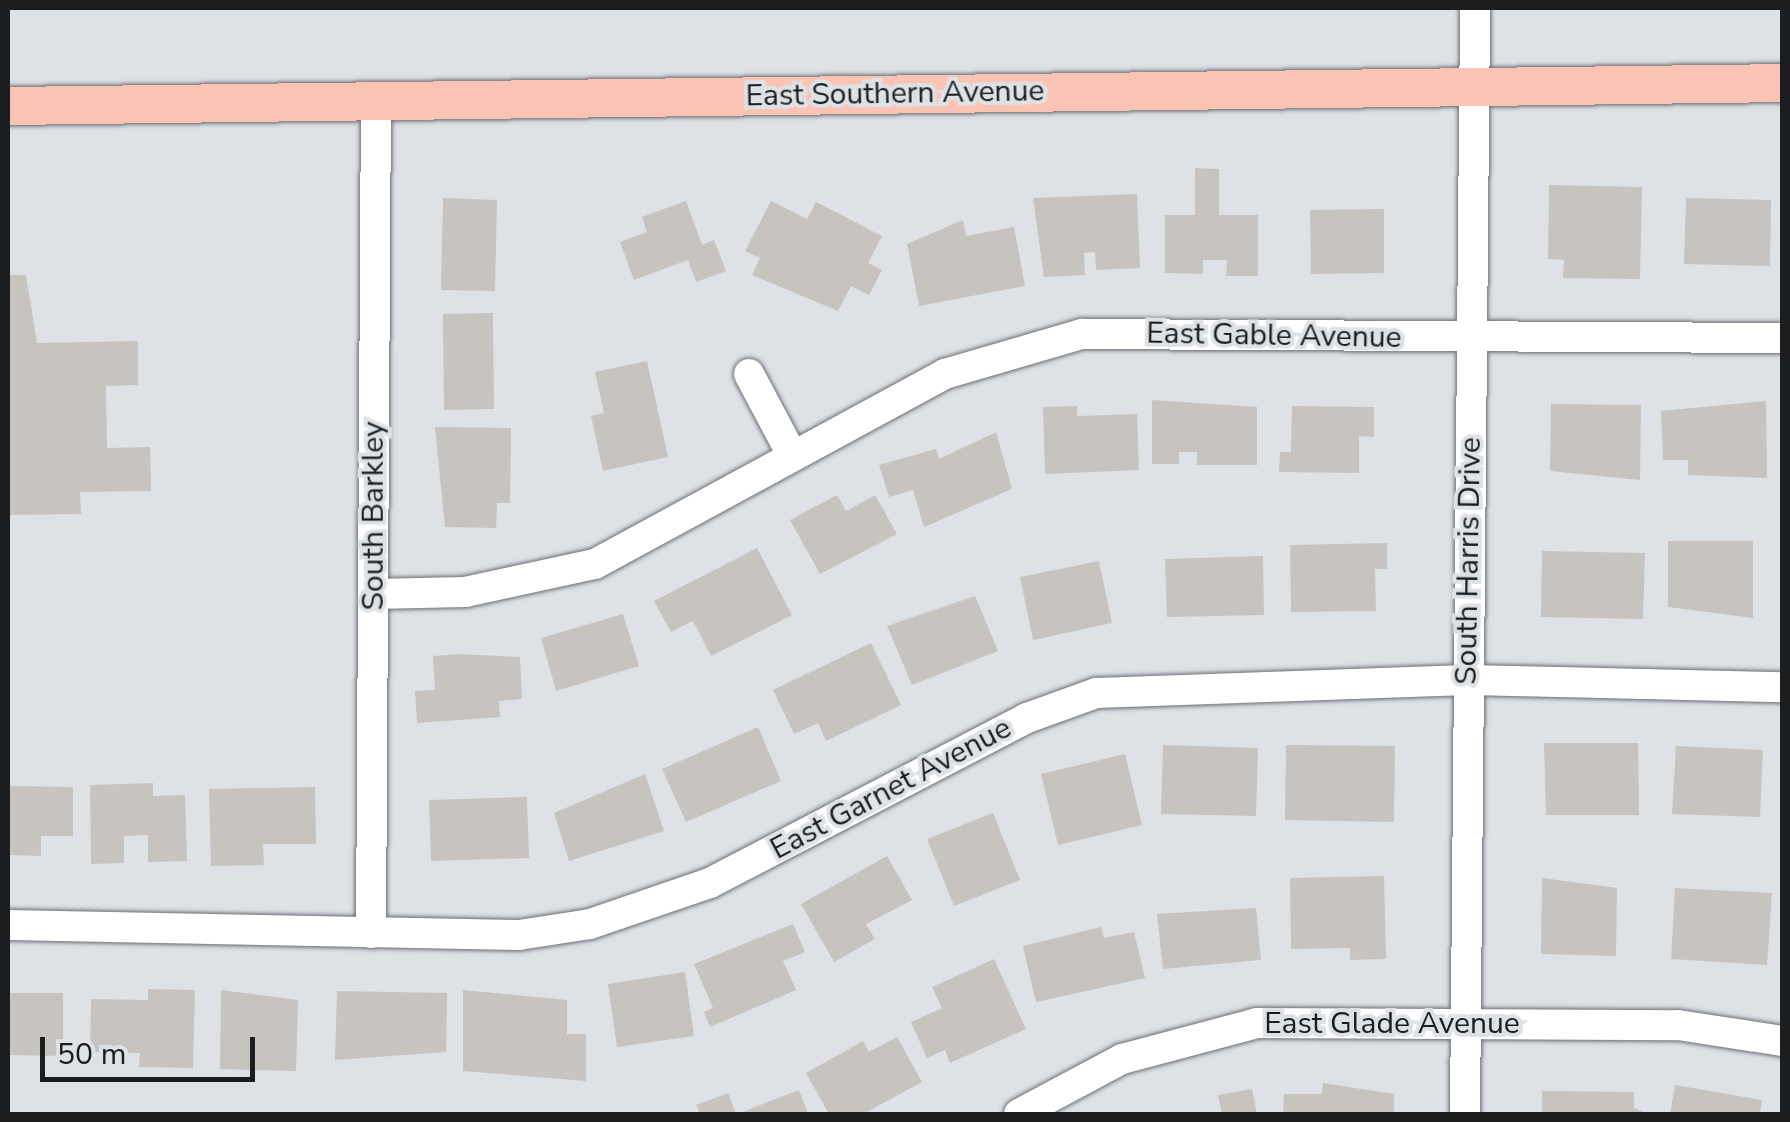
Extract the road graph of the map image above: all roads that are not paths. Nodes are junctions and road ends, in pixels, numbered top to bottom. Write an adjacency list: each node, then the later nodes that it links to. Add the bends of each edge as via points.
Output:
1 (1475, 8): 3 (street, South Harris Drive)
2 (1782, 83): 3 (main road, East Southern Avenue)
3 (1474, 88): 4 (main road, East Southern Avenue); 6 (street, South Harris Drive)
4 (376, 100): 5 (main road, East Southern Avenue); 10 (street, South Barkley)
5 (8, 106)
6 (1471, 338): 7 (street, East Gable Avenue); 9 (street, East Gable Avenue, via 1082,334 945,374); 11 (street, South Harris Drive)
7 (1782, 338)
8 (749, 374): 9 (street)
9 (792, 455): 10 (street, East Gable Avenue, via 594,564 465,592)
10 (373, 594): 14 (street, South Barkley)
11 (1467, 680): 12 (street, East Garnet Avenue); 14 (street, East Garnet Avenue, via 1096,692 650,907 519,934); 15 (street, South Harris Drive)
12 (1782, 688)
13 (8, 925): 14 (street, East Garnet Avenue)
14 (371, 932)
15 (1466, 1024): 16 (street, East Glade Avenue, via 1678,1025); 17 (street, East Glade Avenue, via 1257,1022 1122,1059); 18 (street, South Harris Drive)
16 (1782, 1041)
17 (1018, 1114)
18 (1464, 1114)

